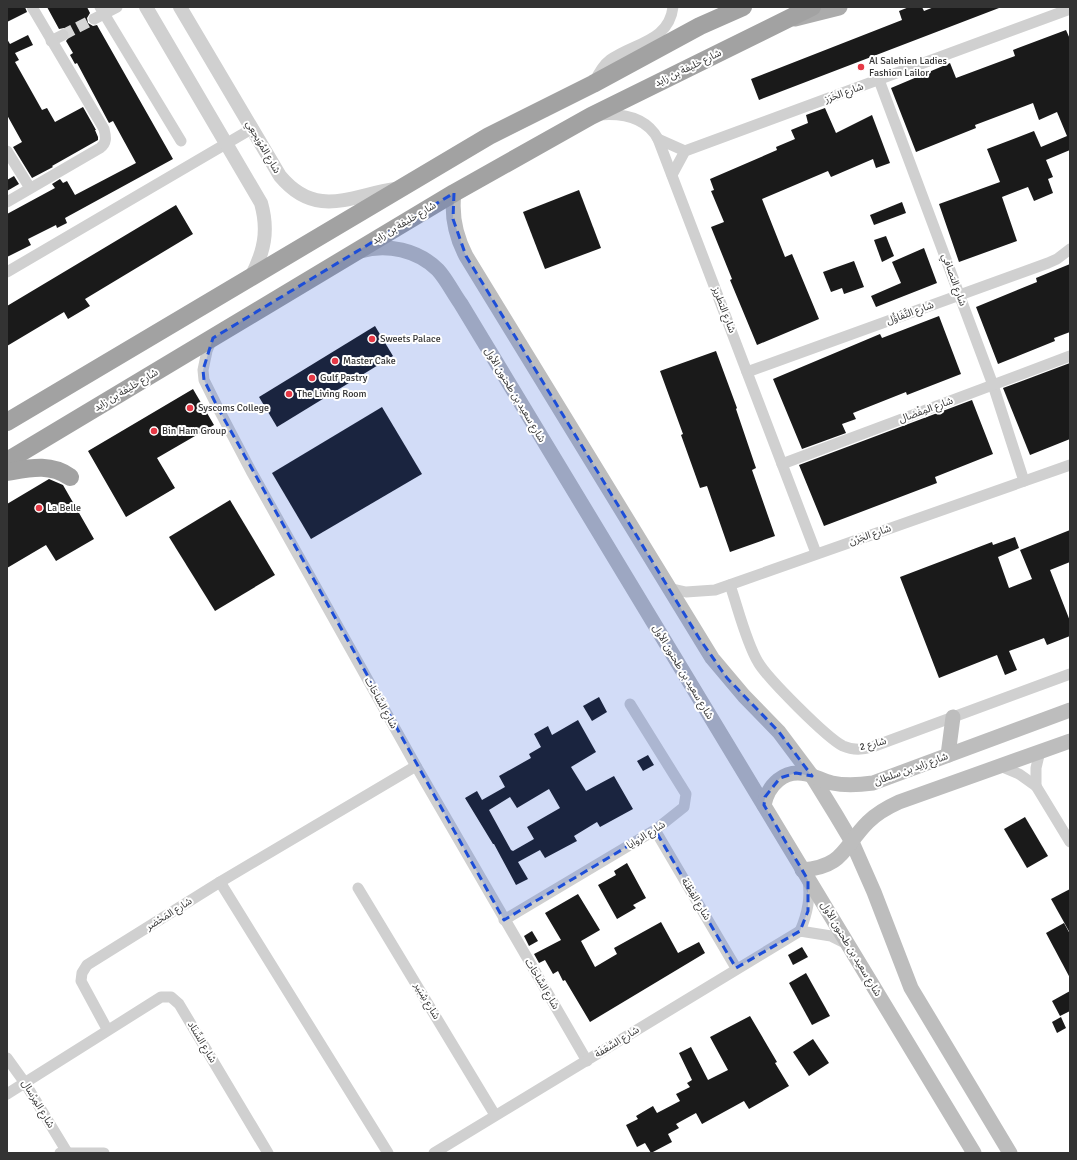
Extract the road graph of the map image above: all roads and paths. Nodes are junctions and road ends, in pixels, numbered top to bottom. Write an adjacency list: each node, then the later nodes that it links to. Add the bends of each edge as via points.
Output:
1 (32, 7): 14 (street)
2 (117, 7): 10 (street)
3 (146, 7): 21 (street)
4 (180, 7): 18 (street, شارع المُوَيجعِي)
5 (673, 7): 16 (street, via 668,23 658,35 609,61 598,72)
6 (743, 7): 16 (highway, via 700,26)
7 (812, 7): 12 (highway, شارع خليفة بن زايد)
8 (839, 7): 12 (main road)
9 (1070, 9): 15 (street, شارع الخَرَز)
10 (102, 10): 11 (street); 20 (street)
11 (94, 19)
12 (785, 20): 17 (highway, شارع خليفة بن زايد)
13 (63, 35): 14 (street)
14 (52, 41): 25 (street, via 104,129 106,139 100,148)
15 (879, 80): 23 (street, شارع الخَرَز); 33 (street, شارع التصافي)
16 (593, 84): 26 (highway, via 489,136)
17 (591, 116): 19 (street, شارع التطريز, via 611,114 636,118 649,126); 27 (highway, شارع خليفة بن زايد)
18 (253, 128): 21 (street); 26 (street, شارع المُوَيجعِي, via 280,176 294,191 303,196 322,202 332,202)
19 (658, 139): 23 (street); 24 (street, شارع التطريز)
20 (181, 141)
21 (227, 143): 31 (street); 32 (street, via 256,193 264,214 264,248)
22 (7, 151): 25 (street)
23 (685, 151): 24 (street)
24 (672, 176): 36 (street, شارع التطريز)
25 (30, 188): 28 (street)
26 (398, 189): 32 (highway)
27 (454, 193): 30 (highway, شارع خليفة بن زايد); 47 (main road, via 452,206 455,232 466,256)
28 (7, 202)
29 (1070, 249): 33 (street, شارع التَّفَاؤُل, via 1057,259)
30 (354, 254): 34 (highway, شارع خليفة بن زايد); 59 (main road, شارع سعيد بن طحنون الأول, via 379,248 399,249 418,255 439,271)
31 (7, 272)
32 (251, 276): 38 (highway)
33 (959, 295): 36 (street, شارع التَّفَاؤُل); 37 (street, شارع التصافي)
34 (213, 338): 39 (highway, شارع خليفة بن زايد); 55 (street, شارع السَّاحَات, via 204,359 204,380 251,471)
35 (1070, 356): 37 (street, شارع المِفْضال)
36 (748, 372): 40 (street, شارع التطريز)
37 (993, 385): 40 (street, شارع المِفْضال); 44 (street, شارع التصافي)
38 (7, 422)
39 (7, 461)
40 (782, 464): 45 (street, شارع التطريز)
41 (1070, 465): 44 (street, شارع الجَرْن)
42 (7, 472): 43 (highway, via 44,467)
43 (70, 477)
44 (1024, 481): 45 (street, شارع الجَرْن)
45 (816, 553): 46 (street, شارع الجَرْن)
46 (730, 585): 47 (street, شارع الجَرْن, via 696,593); 51 (street, شارع 2, via 758,663 768,676 837,742 851,749 866,749)
47 (668, 588): 57 (main road, via 712,658 779,732)
48 (1070, 674): 51 (street, شارع 2)
49 (630, 704): 60 (street, شارع الزوايا, via 686,794 684,807)
50 (1070, 710): 54 (main road, شارع زايد بن سلطان)
51 (954, 717): 54 (main road)
52 (1070, 741): 53 (main road)
53 (1040, 751): 56 (main road); 58 (street, via 1036,768)
54 (948, 756): 57 (main road, شارع زايد بن سلطان, via 862,785 831,783)
55 (416, 766): 64 (street, شارع المَحْضر); 66 (street, شارع السَّاحَات)
56 (1000, 766): 58 (street, via 1019,774); 61 (main road, via 888,807 868,822)
57 (812, 776): 59 (main road, شارع زايد بن سلطان, via 796,773 780,778 769,790); 61 (main road)
58 (1036, 786): 62 (street)
59 (764, 805): 63 (main road, شارع سعيد بن طحنون الأول)
60 (655, 830): 66 (street, شارع الزوايا); 69 (street, شارع الفِطْنَة)
61 (852, 842): 63 (main road, via 831,863); 83 (main road, via 911,988)
62 (1070, 842)
63 (805, 875): 67 (street, via 810,890 808,911); 68 (main road, شارع سعيد بن طحنون الأول)
64 (220, 882): 70 (street, شارع المَحْضر, via 87,964 82,973 82,981); 80 (street)
65 (358, 888): 75 (street, شارع شِبَير)
66 (504, 920): 72 (street, شارع السَّاحَات)
67 (800, 931): 68 (street, via 831,936); 69 (street, شارع السَّعَفَة)
68 (850, 945): 82 (main road, شارع سعيد بن طحنون الأول)
69 (736, 968): 72 (street, شارع السَّعَفَة)
70 (107, 1029): 73 (street); 79 (street, شارع السِّنَاد, via 161,996 176,1000)
71 (7, 1058): 73 (street, شارع المِرْسال)
72 (587, 1061): 75 (street, شارع السَّعَفَة)
73 (25, 1083): 74 (street); 76 (street, شارع المِرْسال)
74 (7, 1094)
75 (495, 1115): 81 (street, شارع السَّعَفَة)
76 (67, 1152): 77 (street); 78 (street)
77 (60, 1153)
78 (104, 1153)
79 (268, 1153)
80 (388, 1153)
81 (434, 1153)
82 (974, 1153)
83 (1010, 1153)

